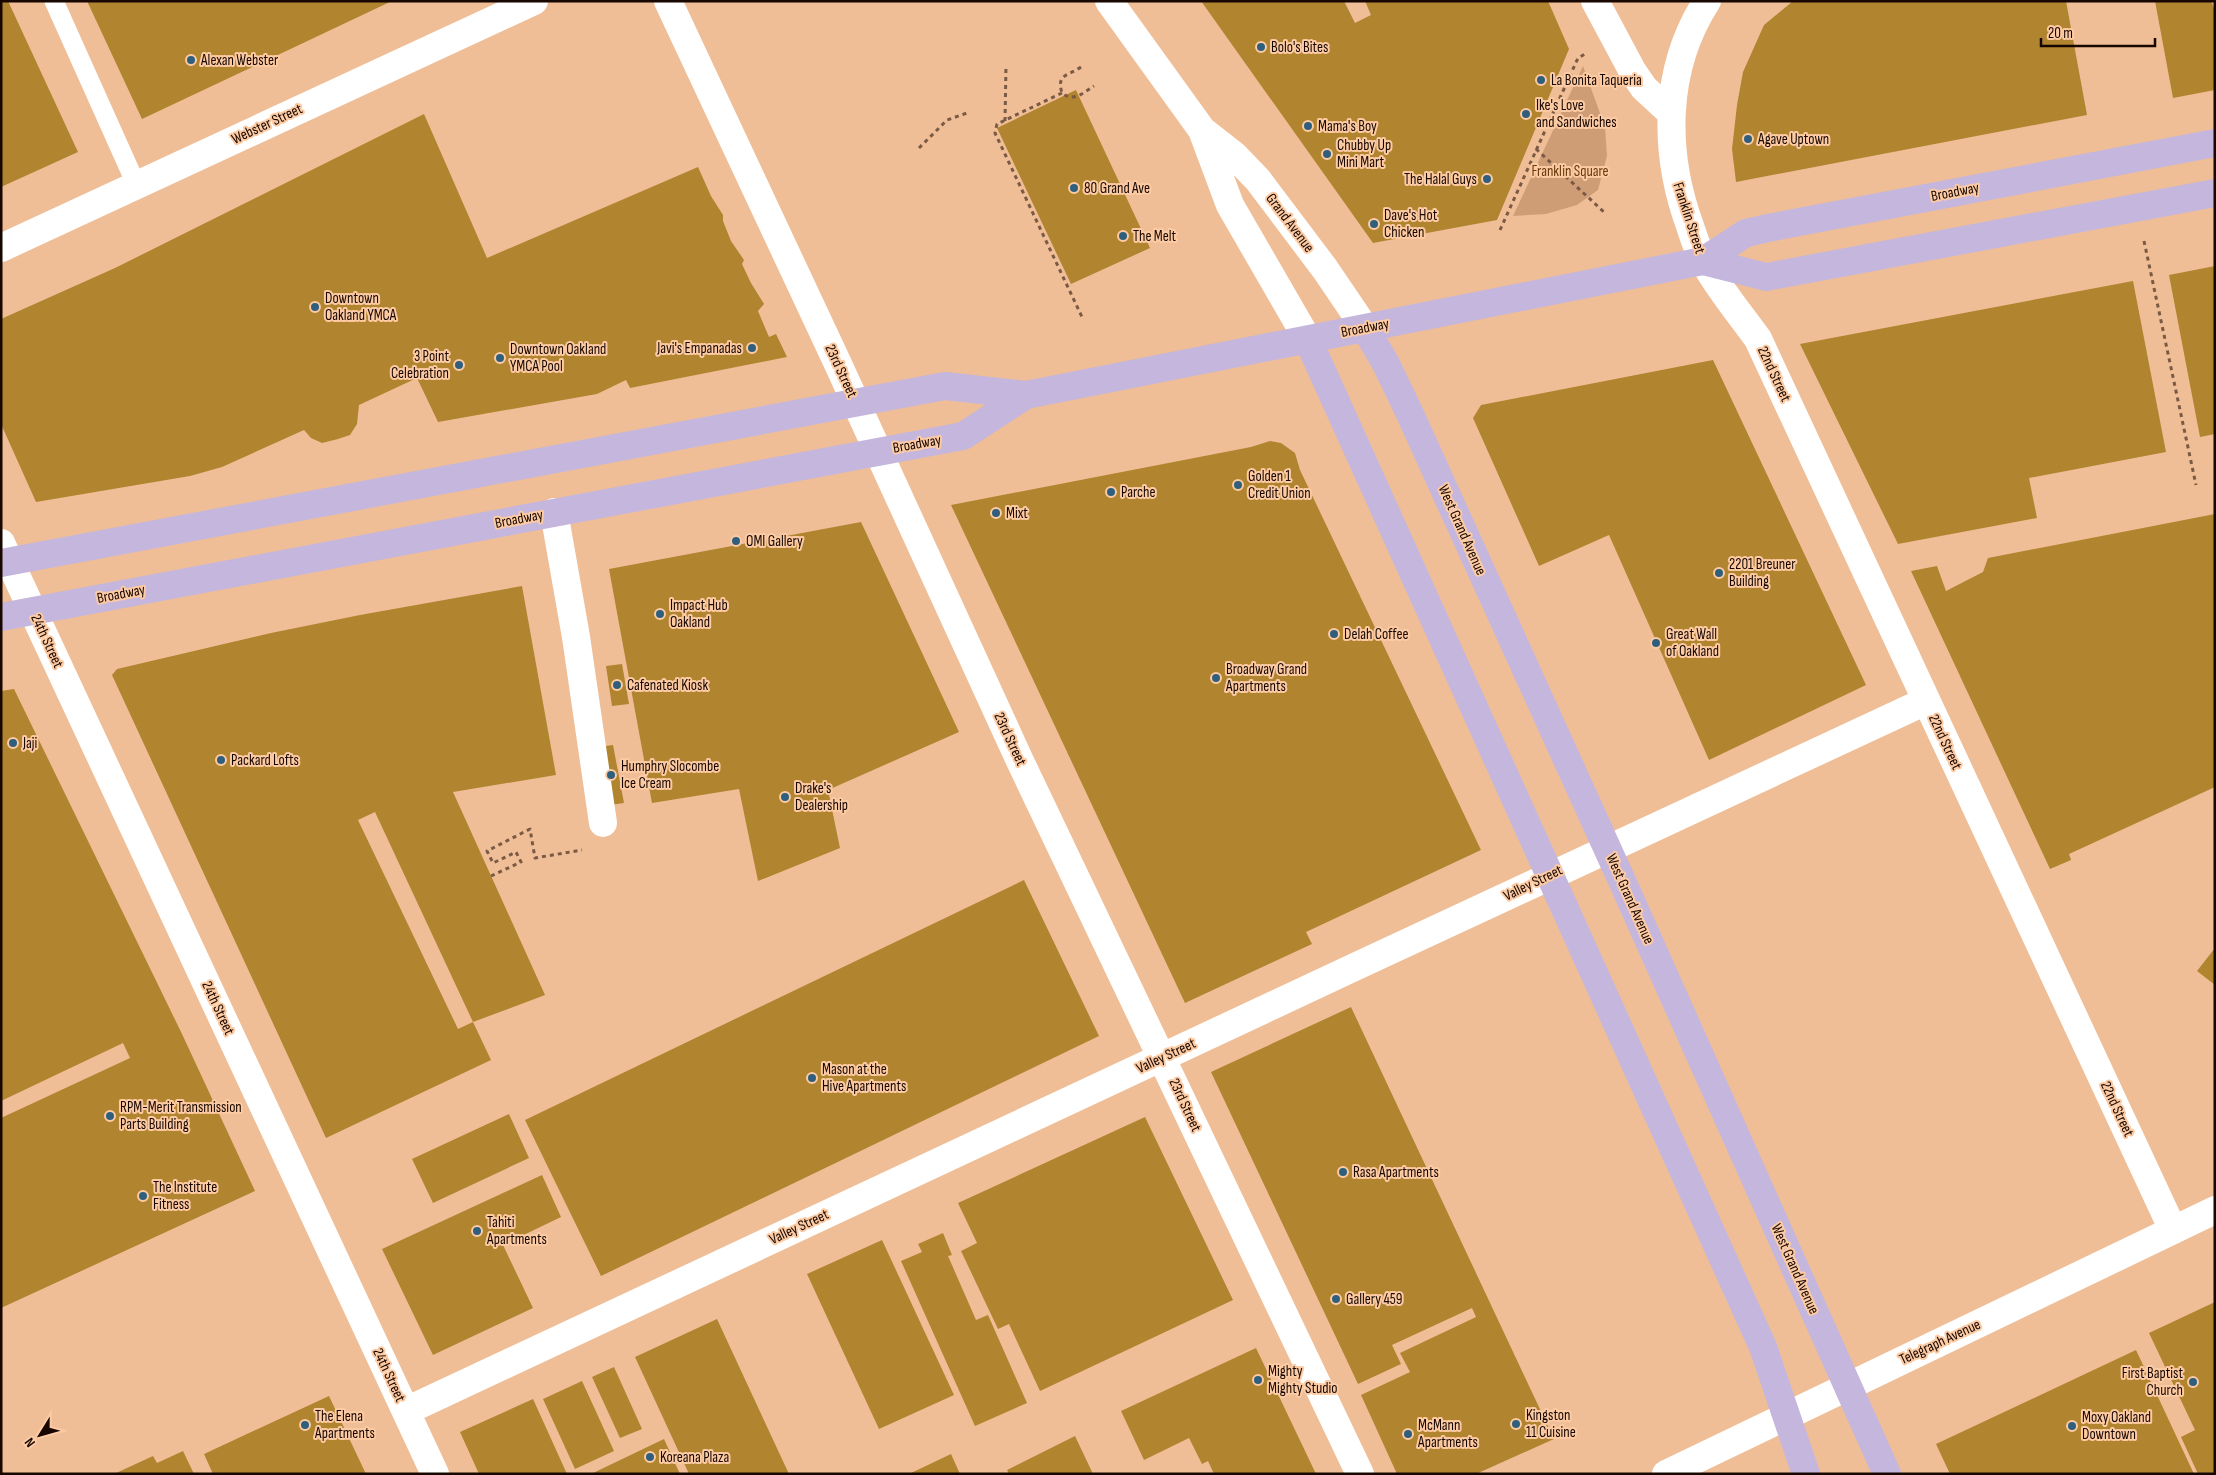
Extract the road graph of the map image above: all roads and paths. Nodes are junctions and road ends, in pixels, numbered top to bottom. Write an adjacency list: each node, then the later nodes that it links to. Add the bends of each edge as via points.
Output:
1 (54, 1): 19 (lane)
2 (534, 1): 19 (street, Webster Street)
3 (668, 1): 30 (street, 23rd Street)
4 (1109, 1): 15 (street, Grand Avenue)
5 (1596, 1): 12 (street, via 1633,72 1644,88)
6 (1707, 1): 12 (street, Franklin Street, via 1687,37)
7 (1590, 52): 18 (path, via 1578,58)
8 (1006, 66): 14 (path)
9 (1081, 67): 11 (path, via 1061,79)
10 (1094, 86): 11 (path, via 1076,98)
11 (1062, 93): 14 (path)
12 (1670, 112): 25 (street, Franklin Street, via 1672,163 1681,201)
13 (967, 113): 17 (path, via 947,120)
14 (1005, 121): 26 (path, via 997,124 995,133)
15 (1202, 130): 27 (street, Grand Avenue, via 1234,155 1258,180 1325,269); 28 (street, Grand Avenue, via 1230,205)
16 (2215, 143): 25 (main road, Broadway, via 1746,233)
17 (919, 148)
18 (1536, 149): 22 (path); 23 (path)
19 (136, 184): 24 (street, Webster Street)
20 (2215, 192): 21 (main road, Broadway)
21 (2137, 206): 25 (main road, Broadway, via 1766,277); 32 (path)
22 (1605, 213)
23 (1500, 230)
24 (1, 248)
25 (1703, 261): 27 (main road, Broadway); 37 (street, 22nd Street, via 1758,339)
26 (1082, 317)
27 (1364, 328): 28 (main road, Broadway); 40 (main road, West Grand Avenue, via 1410,414)
28 (1308, 340): 29 (main road, Broadway); 41 (main road)
29 (1026, 395): 30 (main road, Broadway, via 945,386); 31 (main road, Broadway, via 962,436)
30 (856, 402): 31 (street, 23rd Street); 34 (main road, Broadway)
31 (879, 451): 33 (main road, Broadway); 43 (street, 23rd Street, via 1020,761)
32 (2196, 485)
33 (554, 512): 35 (main road, Broadway); 38 (street)
34 (4, 556): 35 (street, 24th Street)
35 (33, 610): 36 (main road, Broadway); 47 (street, 24th Street)
36 (1, 616)
37 (1926, 701): 40 (street, Valley Street); 45 (street, 22nd Street)
38 (603, 823)
39 (587, 849): 42 (path, via 535,858 530,829 487,851 494,863 516,852 521,862)
40 (1607, 849): 41 (street, Valley Street); 46 (main road, West Grand Avenue)
41 (1549, 874): 43 (street, Valley Street); 48 (main road, via 1763,1347)
42 (491, 876)
43 (1162, 1058): 47 (street, Valley Street); 50 (street, 23rd Street)
44 (2215, 1210): 45 (street, Telegraph Avenue)
45 (2173, 1230): 46 (street, Telegraph Avenue)
46 (1848, 1386): 48 (street, Telegraph Avenue); 53 (main road, West Grand Avenue)
47 (406, 1411): 49 (street, 24th Street)
48 (1787, 1415): 51 (street, Telegraph Avenue); 52 (main road)
49 (435, 1474)
50 (1360, 1474)
51 (1666, 1474)
52 (1806, 1474)
53 (1887, 1474)

